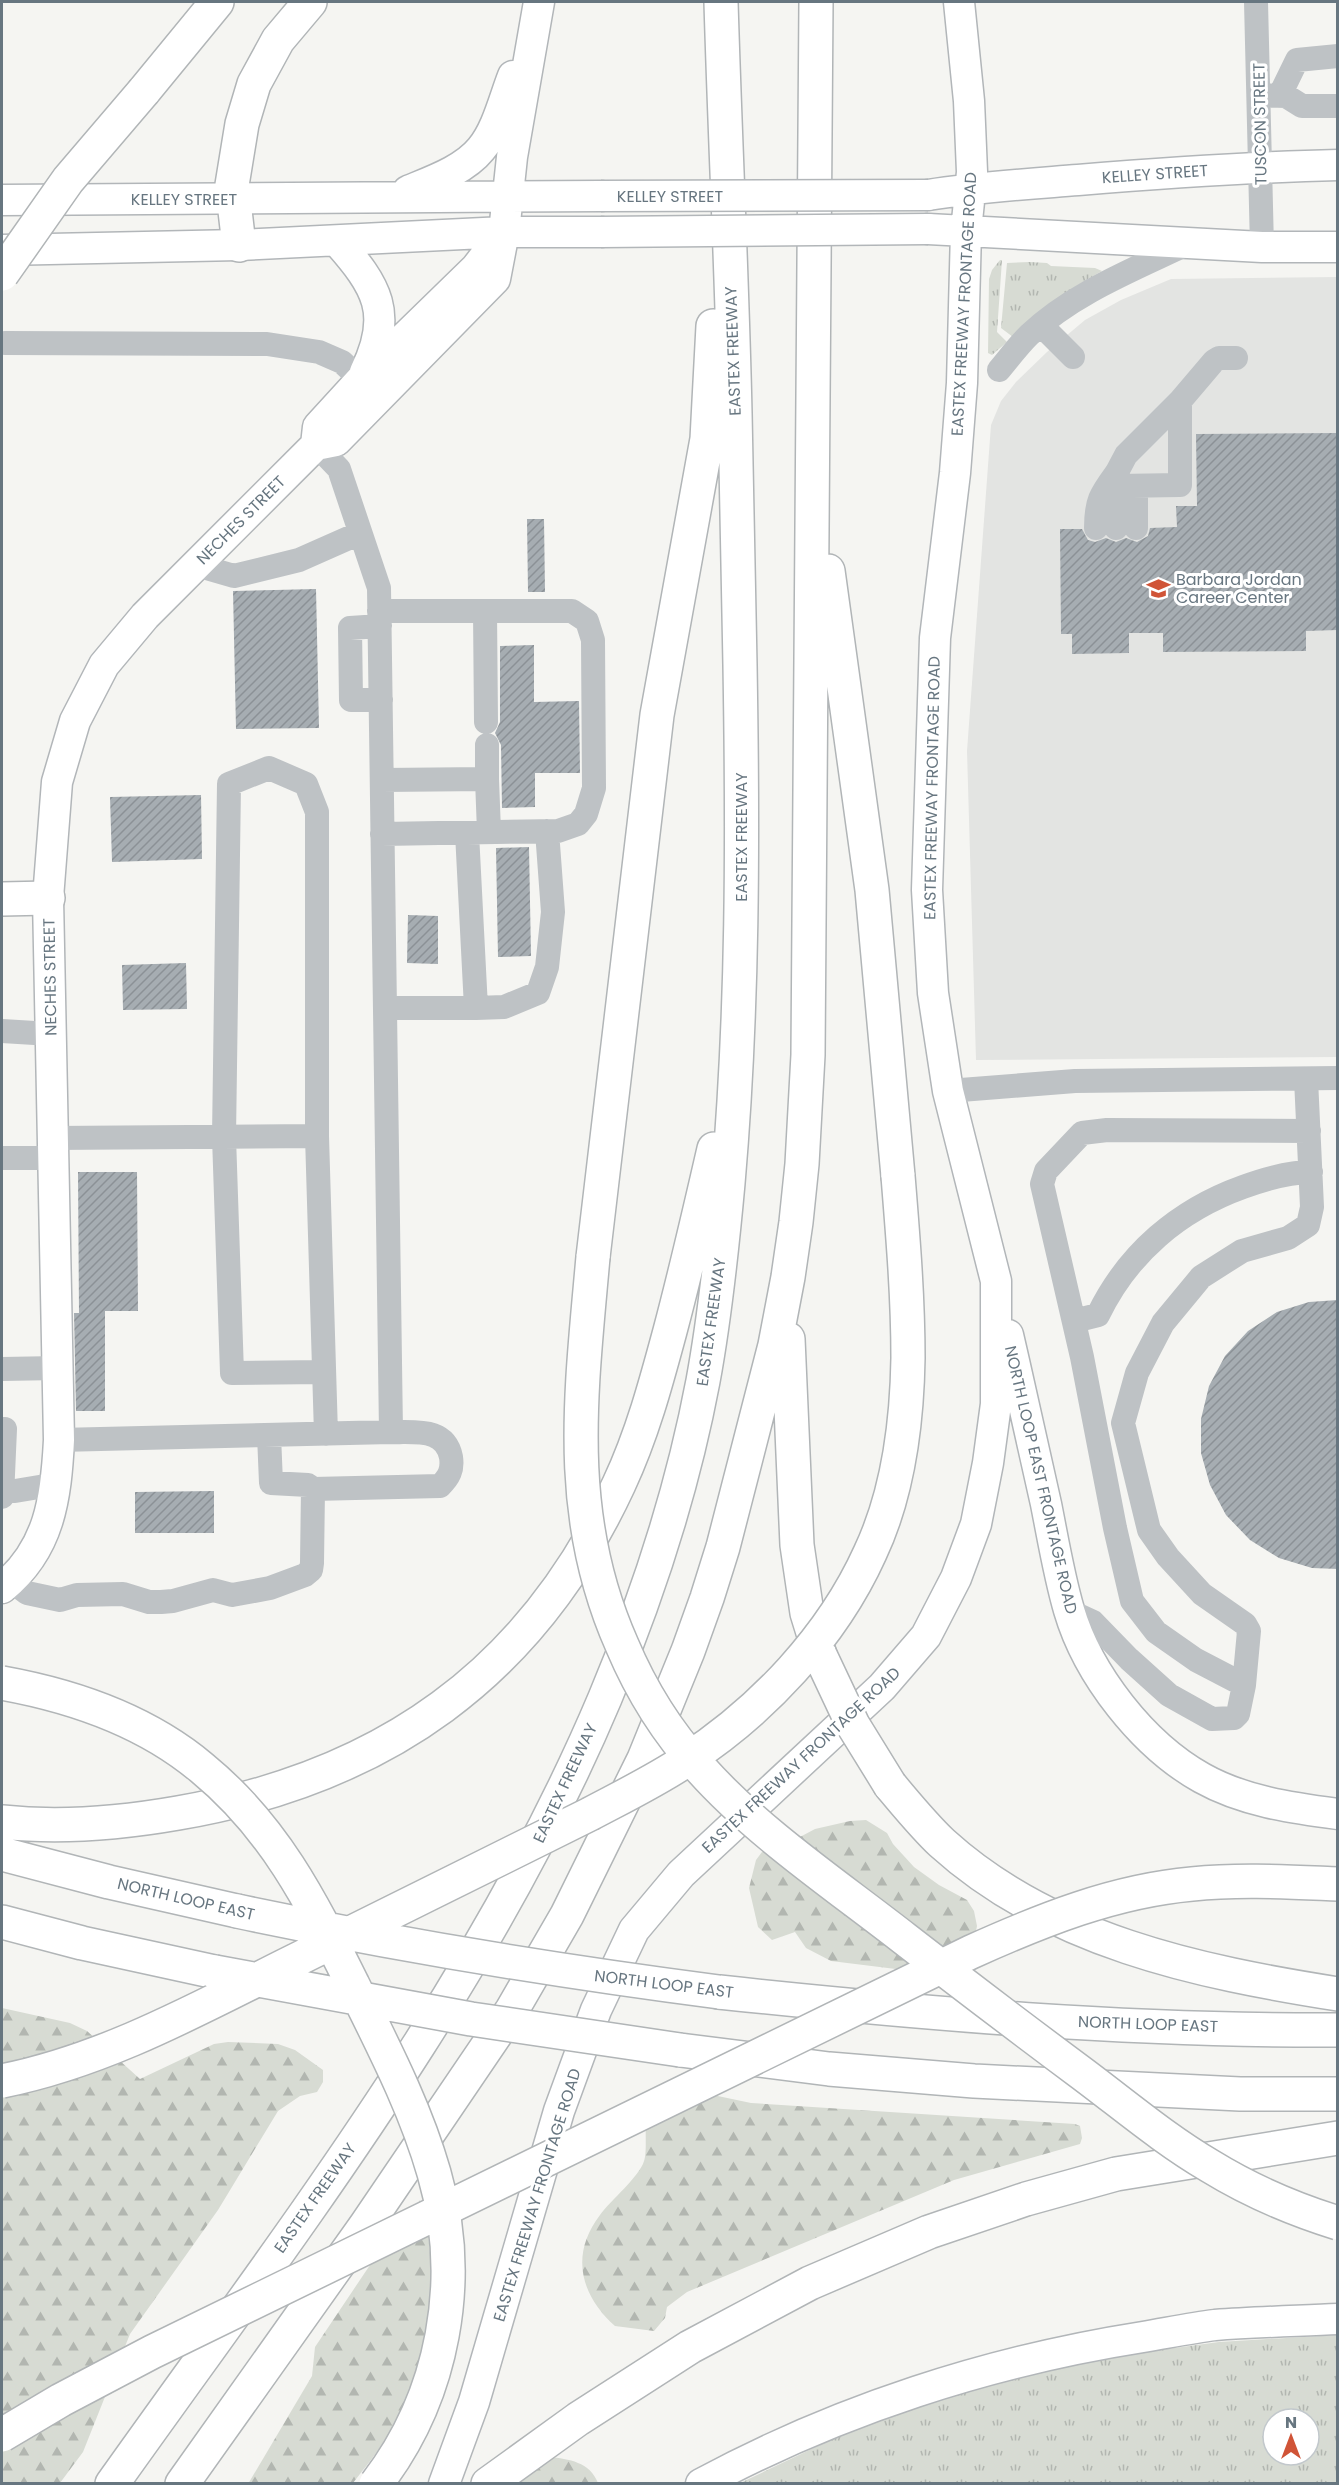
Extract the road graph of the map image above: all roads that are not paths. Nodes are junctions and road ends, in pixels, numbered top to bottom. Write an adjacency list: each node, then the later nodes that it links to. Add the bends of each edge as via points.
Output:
1 (217, 2): 27 (highway, bridge, via 68,180)
2 (310, 2): 17 (highway, via 278,40 254,84 234,166)
3 (721, 2): 11 (highway, EASTEX FREEWAY)
4 (816, 2): 36 (highway)
5 (959, 2): 14 (main road, EASTEX FREEWAY FRONTAGE ROAD, via 969,101)
6 (1256, 2): 9 (street, TUSCON STREET)
7 (538, 8): 15 (main road); 16 (main road, via 482,148 441,177)
8 (1338, 56): 9 (street, via 1297,60)
9 (1269, 95): 10 (street, via 1286,96 1302,106); 13 (street, TUSCON STREET)
10 (1338, 106)
11 (724, 126): 51 (highway, EASTEX FREEWAY, via 742,748); 95 (highway, bridge, via 707,439 657,715 592,1257 581,1405 581,1478 584,1515 598,1578 621,1643 653,1706 673,1736 725,1795 759,1825 1181,2148 1240,2184)
12 (1338, 165): 13 (main road, KELLEY STREET)
13 (1261, 167): 14 (main road, KELLEY STREET); 24 (street, TUSCON STREET)
14 (970, 189): 15 (main road, KELLEY STREET, bridge, via 928,195); 19 (main road, EASTEX FREEWAY FRONTAGE ROAD)
15 (508, 195): 16 (main road, KELLEY STREET); 20 (main road)
16 (397, 196): 17 (main road, KELLEY STREET)
17 (234, 198): 18 (main road, KELLEY STREET); 23 (highway)
18 (2, 200)
19 (966, 231): 20 (main road, bridge); 22 (main road); 56 (main road, EASTEX FREEWAY FRONTAGE ROAD, via 957,451 935,638 927,890 933,993)
20 (504, 232): 21 (main road); 33 (main road, NECHES STREET, via 476,268); 35 (main road, NECHES STREET, via 495,279 336,441)
21 (337, 241): 23 (main road); 33 (main road, via 362,269 374,289 379,308 379,333)
22 (1192, 242): 24 (main road); 28 (street, via 1089,292)
23 (239, 245): 26 (main road)
24 (1262, 247): 25 (main road)
25 (1338, 247)
26 (2, 250)
27 (2, 274)
28 (1041, 325): 30 (street); 32 (street)
29 (5, 343): 33 (street, via 267,344 319,352 342,362)
30 (1073, 357)
31 (1236, 358): 34 (street, via 1214,361)
32 (999, 370)
33 (361, 380): 35 (main road, NECHES STREET, via 318,427)
34 (1180, 401): 37 (street, via 1126,455); 37 (street, via 1180,485)
35 (316, 445): 38 (street, via 339,469); 39 (main road, NECHES STREET)
36 (811, 447): 63 (highway, via 808,1055 802,1164); 92 (highway, bridge, via 872,890 907,1313 902,1429 892,1490 871,1552 854,1585 813,1645 771,1692 722,1735 650,1783 180,2019 98,2053)
37 (1123, 481): 37 (street, via 1096,507 1116,528)
38 (360, 533): 39 (street, via 299,560 234,576); 41 (street, via 379,588)
39 (196, 565): 47 (main road, NECHES STREET, via 145,616 105,665 75,721 57,782)
40 (485, 611): 41 (street); 42 (street); 44 (street, via 572,611 587,621 593,640 594,788 586,814 578,824)
41 (380, 619): 43 (street)
42 (487, 779): 43 (street); 45 (street)
43 (382, 780): 46 (street)
44 (548, 831): 45 (street); 50 (street, via 553,912 548,967 538,993 504,1007)
45 (478, 832): 46 (street); 50 (street)
46 (382, 834): 49 (street)
47 (48, 898): 48 (highway); 53 (main road, NECHES STREET)
48 (2, 899)
49 (385, 1008): 50 (street); 72 (street)
50 (476, 1008)
51 (739, 1023): 86 (highway, via 686,1271 639,1436 595,1533 557,1593 525,1632 488,1670 447,1703 363,1755 296,1785 156,1817 57,1824); 98 (highway, EASTEX FREEWAY, via 724,1224 702,1386 648,1581 605,1698 542,1834 435,2020 371,2120)
52 (2, 1031): 53 (street)
53 (51, 1034): 60 (main road, NECHES STREET)
54 (1306, 1078): 55 (street); 56 (street, via 1075,1081); 57 (street)
55 (1338, 1078)
56 (948, 1090): 64 (main road, EASTEX FREEWAY FRONTAGE ROAD)
57 (1309, 1131): 62 (street); 65 (street, via 1082,1133 1046,1171 1042,1184)
58 (316, 1136): 59 (street); 59 (street, via 317,812 306,784 269,768 229,784); 68 (street)
59 (224, 1137): 60 (street); 68 (street, via 232,1373)
60 (53, 1148): 61 (street); 66 (main road, NECHES STREET)
61 (2, 1158)
62 (1311, 1172): 65 (street, via 1259,1181 1191,1210 1146,1247 1109,1292 1098,1315); 69 (street, via 1308,1225 1288,1238 1242,1251 1201,1277 1162,1323 1137,1373)
63 (788, 1277): 90 (highway, bridge, via 797,1545 807,1613 820,1655 853,1725 890,1785 966,1863 1035,1908 1082,1930 1162,1959); 99 (highway, via 758,1414 707,1598 644,1759 591,1869 543,1959 481,2059)
64 (996, 1281): 82 (main road, NORTH LOOP EAST FRONTAGE ROAD); 101 (main road, EASTEX FREEWAY FRONTAGE ROAD, via 996,1404 975,1524 956,1578 926,1636 882,1688 689,1866 634,1929 596,2010 559,2111 474,2402)
65 (1074, 1321): 71 (street)
66 (57, 1368): 67 (street); 75 (main road, NECHES STREET)
67 (2, 1369)
68 (324, 1372): 73 (street)
69 (1123, 1423): 71 (street); 79 (street)
70 (2, 1429): 78 (street)
71 (1096, 1429): 80 (street)
72 (391, 1432): 73 (street); 77 (street, via 440,1437 451,1456 453,1468 448,1479 440,1486)
73 (326, 1434): 74 (street)
74 (269, 1435): 75 (street); 77 (street, via 271,1483 308,1485)
75 (59, 1440): 76 (main road, NECHES STREET)
76 (57, 1484): 78 (street); 81 (main road, NECHES STREET, via 40,1543)
77 (313, 1489): 81 (street, via 311,1570 270,1588 232,1595 213,1590 173,1601 149,1602 123,1593 77,1594 60,1600)
78 (2, 1493)
79 (1149, 1530): 80 (street); 84 (street, via 1202,1593 1245,1624 1249,1631)
80 (1119, 1547): 84 (street, via 1132,1601 1156,1632 1196,1660)
81 (6, 1584)
82 (1070, 1611): 84 (street, via 1093,1622 1169,1695 1212,1719 1234,1718 1238,1714); 85 (main road, NORTH LOOP EAST FRONTAGE ROAD, via 1097,1673 1155,1745 1176,1762 1228,1791 1263,1802)
83 (2, 1683): 100 (highway, bridge, via 66,1698 142,1727 184,1753 236,1797 282,1854 330,1939 379,2039 414,2116 434,2173 444,2221 448,2273 444,2328 430,2385 406,2436)
84 (1244, 1685)
85 (1338, 1814)
86 (2, 1822)
87 (2, 1854): 91 (highway, NORTH LOOP EAST, bridge, via 109,1882 365,1938 719,1992 976,2016)
88 (1338, 1884): 97 (highway, bridge, via 1190,1884 1113,1898 1043,1920 152,2352)
89 (2, 1922): 93 (highway, bridge, via 215,1972 471,2019 680,2050 829,2069 974,2080 1240,2094)
90 (1338, 1994)
91 (1338, 2030)
92 (2, 2081)
93 (1338, 2094)
94 (1338, 2138): 102 (highway, via 1116,2174 929,2232 810,2283 690,2347 578,2419)
95 (1338, 2223)
96 (1338, 2319): 103 (main road, via 1214,2325 996,2366 816,2430)
97 (2, 2435)
98 (112, 2484)
99 (182, 2484)
100 (376, 2484)
101 (444, 2484)
102 (488, 2484)
103 (701, 2484)

